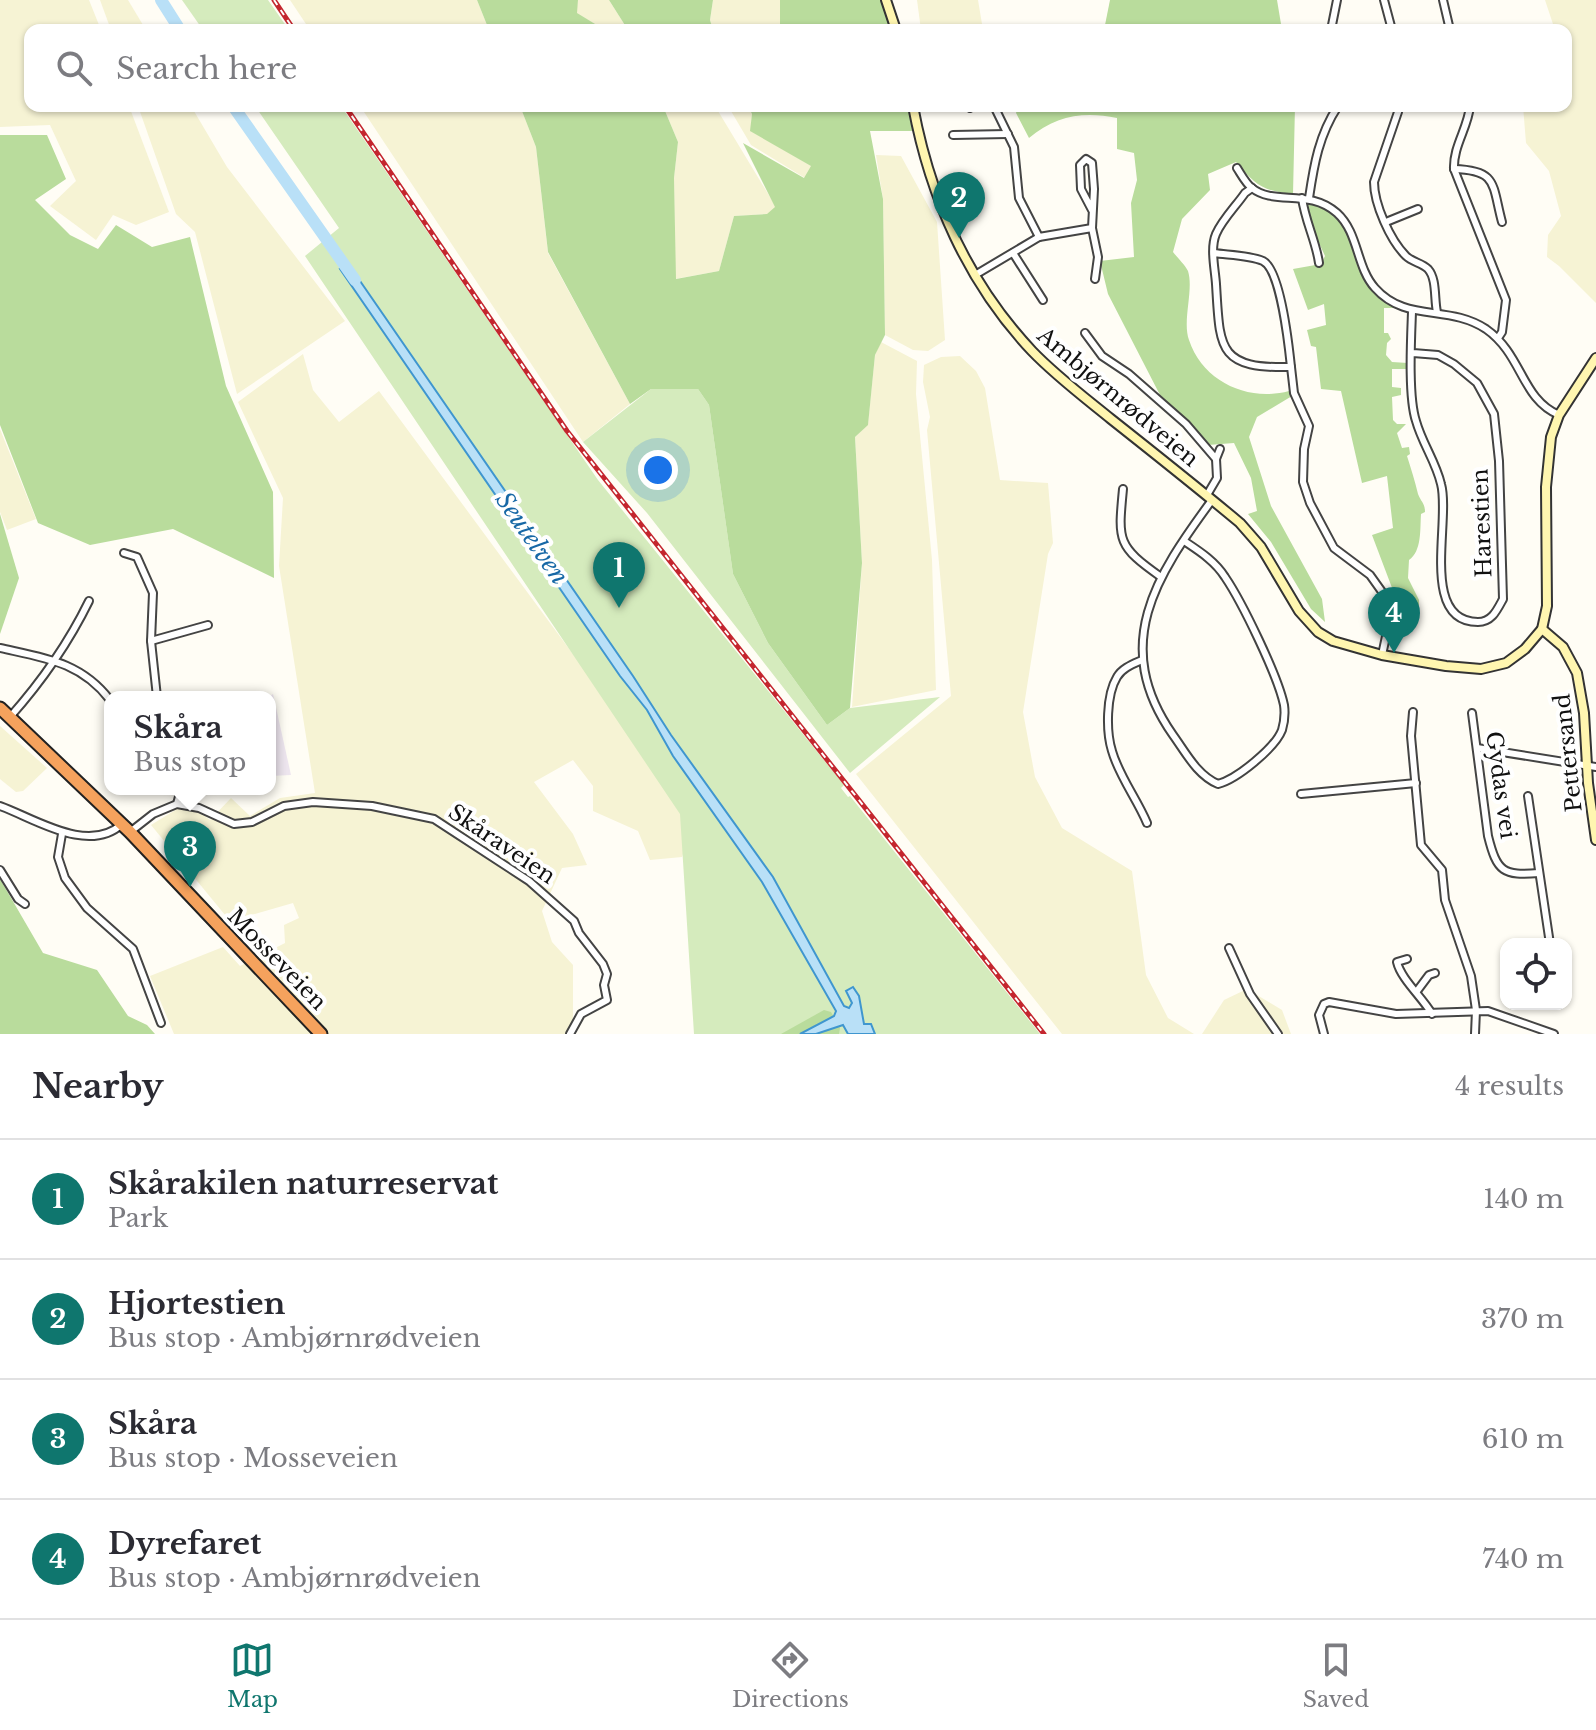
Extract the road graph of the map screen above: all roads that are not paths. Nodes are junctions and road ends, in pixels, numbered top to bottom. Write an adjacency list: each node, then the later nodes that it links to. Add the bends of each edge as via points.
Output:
1 (886, 0): 5 (street)
2 (1337, 0): 6 (street)
3 (1384, 0): 7 (street)
4 (1443, 0): 8 (street)
5 (894, 24)
6 (1332, 24)
7 (1390, 24)
8 (1449, 24)
9 (914, 112): 29 (street, Ambjørnrødveien, via 928,171)
10 (997, 112): 14 (street)
11 (1334, 112): 19 (street, via 1316,152)
12 (1398, 112): 22 (street, via 1374,182)
13 (1470, 112): 17 (street)
14 (1008, 134): 15 (street); 25 (street, via 1019,198)
15 (953, 135)
16 (1237, 168): 18 (street)
17 (1454, 169): 23 (street, via 1485,174); 35 (street, via 1506,300)
18 (1252, 188): 19 (street, via 1272,196); 27 (street, via 1215,235)
19 (1305, 198): 28 (street, via 1305,219); 32 (street, via 1323,203 1344,221 1373,287)
20 (1418, 209): 22 (street)
21 (1092, 210): 21 (street, via 1092,163 1086,159 1080,165 1081,189); 24 (street)
22 (1386, 222): 33 (street, via 1407,257 1428,269)
23 (1502, 222)
24 (1092, 228): 25 (street); 30 (street, via 1098,257)
25 (1039, 237): 26 (street)
26 (1013, 253): 29 (street); 31 (street)
27 (1214, 253): 38 (street, via 1263,261 1271,268); 38 (street, via 1223,346 1250,366)
28 (1319, 263)
29 (975, 275): 43 (street, Ambjørnrødveien, via 1032,351)
30 (1095, 279)
31 (1043, 300)
32 (1412, 312): 33 (street); 36 (street, Harestien)
33 (1437, 312): 35 (street, via 1461,316)
34 (1085, 333): 41 (street, Ambjørnrødveien, via 1102,356 1186,424)
35 (1498, 338): 39 (street, via 1514,356 1536,400)
36 (1413, 353): 36 (street, Harestien, via 1415,419 1441,484 1444,506 1444,600 1462,618 1484,622 1495,615 1503,599 1494,414 1477,383 1454,364 1438,355)
37 (1596, 358): 39 (street)
38 (1291, 367): 52 (street, via 1294,393 1309,426 1303,482 1334,548 1370,575 1385,596 1388,627)
39 (1559, 415): 49 (street, via 1547,460 1547,606)
40 (1220, 449): 41 (street, Ambjørnrødveien)
41 (1216, 459): 43 (street, Ambjørnrødveien)
42 (1123, 489): 46 (street, via 1122,539 1135,559)
43 (1210, 498): 44 (street); 52 (street, Ambjørnrødveien, via 1251,534 1318,632 1345,647)
44 (1184, 541): 46 (street); 53 (street, via 1225,577 1284,706 1282,730 1234,778 1218,784 1202,775 1162,718)
45 (124, 553): 50 (street, via 137,557 153,593)
46 (1161, 577): 53 (street, via 1148,607)
47 (89, 601): 54 (street)
48 (208, 625): 50 (street)
49 (1542, 629): 52 (street, Ambjørnrødveien, via 1515,657 1495,667 1471,669); 62 (street, Pettersand, via 1563,647 1577,673)
50 (151, 641): 55 (street)
51 (0, 648): 54 (street)
52 (1382, 655)
53 (1142, 660): 69 (street, via 1117,677 1109,727 1111,751)
54 (55, 661): 56 (street, via 90,678); 60 (street)
55 (156, 691)
56 (104, 693)
57 (0, 708): 60 (highway, Mosseveien)
58 (1413, 712): 63 (street)
59 (1472, 713): 61 (street, Gydas vei)
60 (10, 717): 70 (highway, Mosseveien)
61 (1477, 748): 62 (street); 74 (street, Gydas vei, via 1495,860 1509,873)
62 (1591, 767): 72 (street, Pettersand)
63 (1416, 783): 64 (street); 81 (street, via 1421,845 1442,870)
64 (1301, 794)
65 (179, 795): 67 (street)
66 (1528, 796): 74 (street, Gydas vei)
67 (177, 804): 70 (street); 85 (street, Skåraveien, via 234,824 313,802 372,806 434,819 529,881 574,921 603,964 607,1000 583,1011)
68 (0, 806): 71 (street)
69 (1147, 823)
70 (126, 828): 71 (street); 84 (highway, Mosseveien)
71 (62, 834): 83 (street, via 58,857 65,878 87,908 133,949)
72 (1596, 840)
73 (0, 870): 75 (street)
74 (1539, 873): 76 (street, Gydas vei)
75 (25, 904)
76 (1549, 938)
77 (1229, 948): 86 (street, via 1250,994)
78 (1407, 959): 80 (street, via 1397,965)
79 (1435, 973): 80 (street)
80 (1417, 991): 82 (street)
81 (1476, 1010): 82 (street); 88 (street); 89 (street)
82 (1432, 1014): 87 (street, via 1396,1014 1329,1002 1319,1015)
83 (161, 1023)
84 (321, 1034)
85 (570, 1034)
86 (1278, 1034)
87 (1324, 1034)
88 (1475, 1034)
89 (1554, 1034)

